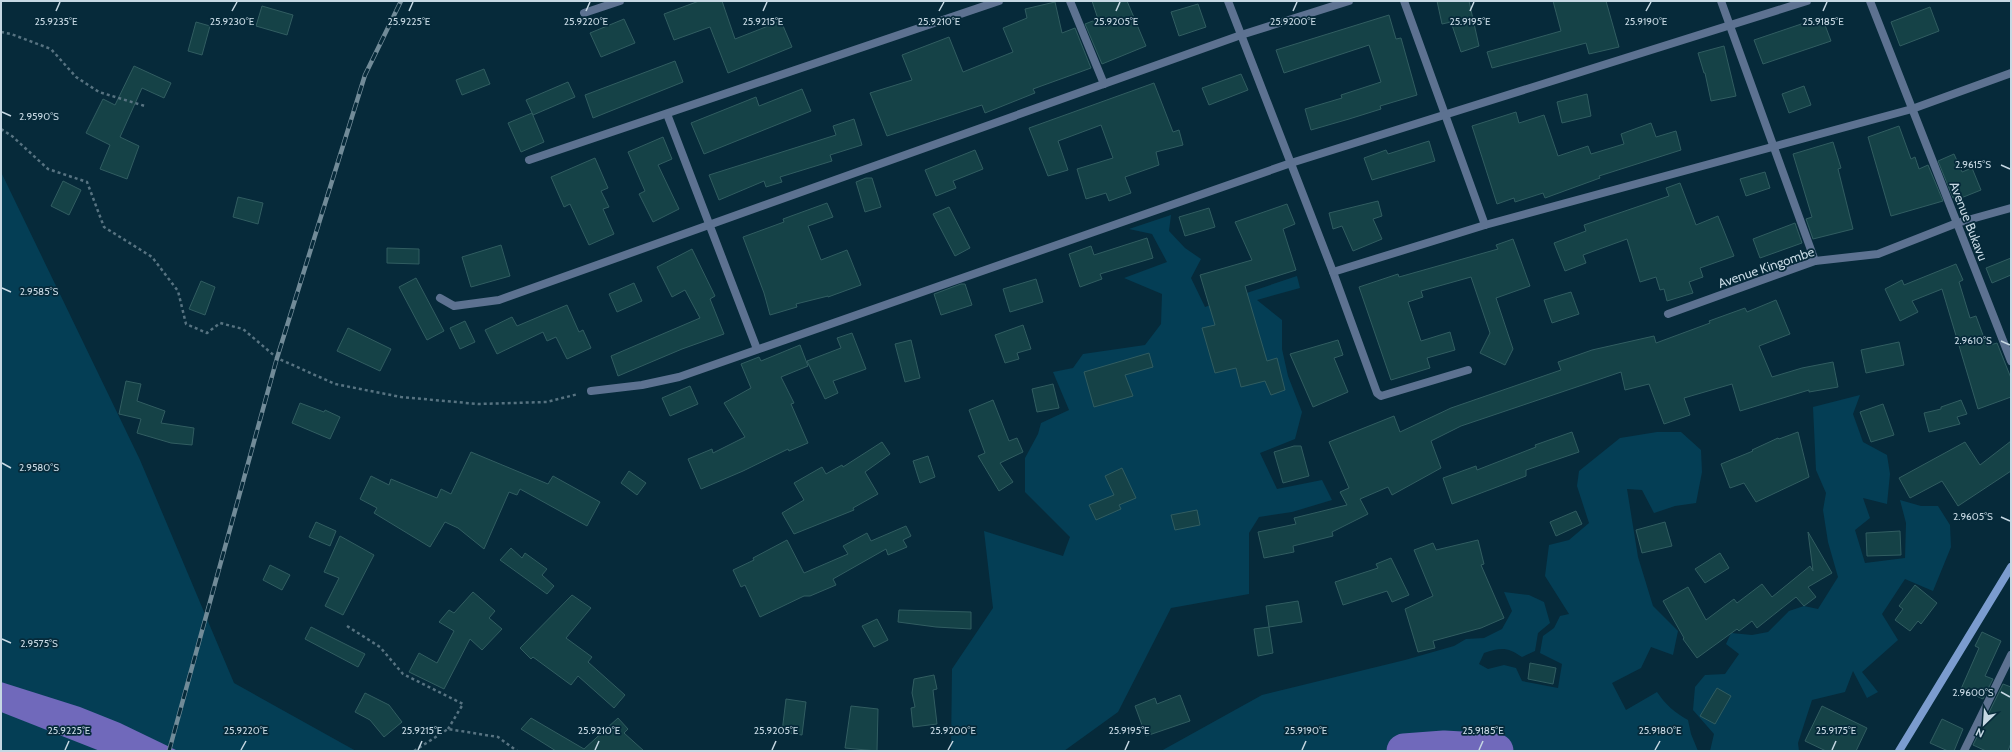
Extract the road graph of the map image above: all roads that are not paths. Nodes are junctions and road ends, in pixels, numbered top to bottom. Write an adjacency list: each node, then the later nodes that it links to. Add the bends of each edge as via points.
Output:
1 (620, 1): 10 (street)
2 (999, 1): 16 (street)
3 (1070, 1): 14 (street)
4 (1228, 1): 12 (street)
5 (1349, 1): 12 (street)
6 (1404, 1): 17 (street)
7 (1721, 1): 11 (street)
8 (1807, 1): 11 (street)
9 (1870, 1): 15 (street, Avenue Bukavu)
10 (584, 13)
11 (1730, 25): 17 (street); 18 (street)
12 (1241, 35): 14 (street); 20 (street)
13 (2011, 73): 15 (street)
14 (1104, 84): 23 (street)
15 (1912, 109): 18 (street); 22 (street, Avenue Bukavu)
16 (667, 114): 19 (street); 23 (street)
17 (1445, 115): 20 (street); 24 (street)
18 (1773, 146): 24 (street); 25 (street)
19 (529, 160)
20 (1291, 163): 26 (street); 29 (street)
21 (2011, 208): 22 (street, Avenue Kingombe)
22 (1957, 223): 25 (street, Avenue Kingombe, via 1878,254); 30 (street, Avenue Bukavu)
23 (709, 225): 27 (street, via 499,300 454,306); 29 (street)
24 (1485, 225): 26 (street)
25 (1815, 261): 28 (street, Avenue Kingombe)
26 (1333, 272): 31 (street, via 1379,396)
27 (440, 298)
28 (1668, 314)
29 (756, 349): 32 (street, via 679,376 642,385)
30 (2011, 361)
31 (1468, 370)
32 (591, 391)
33 (2011, 568): 35 (street)
34 (2011, 655): 36 (street)
35 (1899, 751)
36 (1964, 751)

